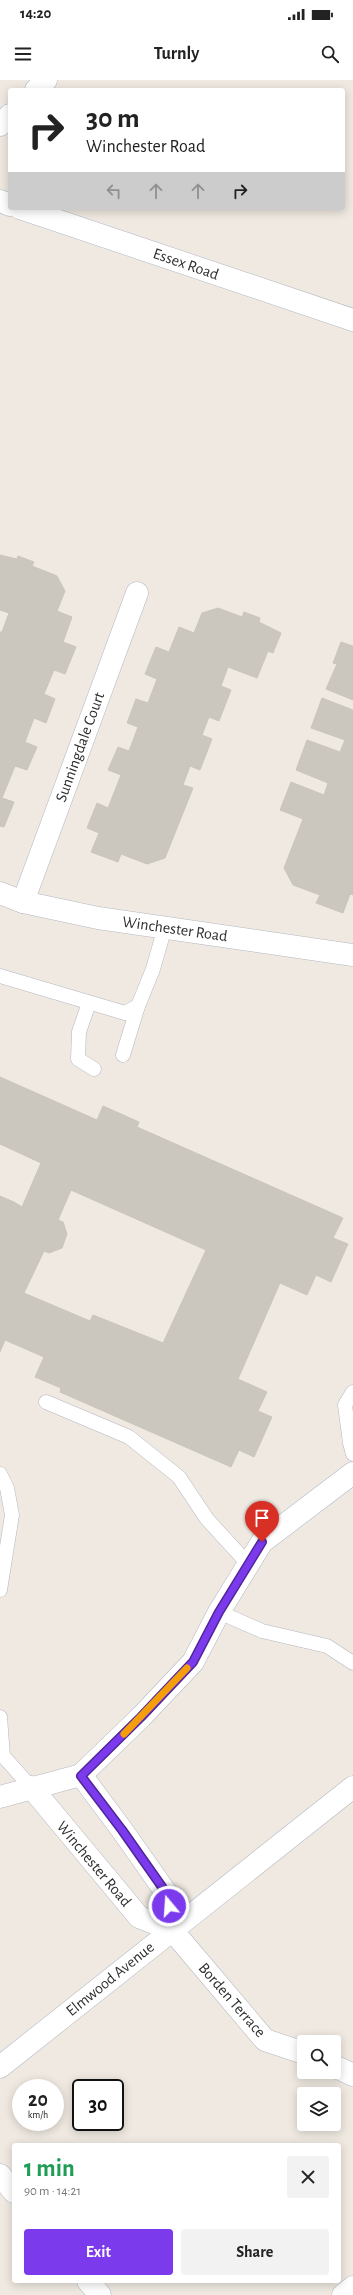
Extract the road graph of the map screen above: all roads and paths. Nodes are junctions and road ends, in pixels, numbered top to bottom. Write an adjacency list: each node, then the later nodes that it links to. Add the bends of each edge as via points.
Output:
1 (46, 80): 2 (street)
2 (38, 88)
3 (8, 117): 4 (street)
4 (0, 124)
5 (26, 210): 6 (street, Essex Road)
6 (353, 320)
7 (137, 593): 9 (street, Sunningdale Court)
8 (0, 893): 9 (street, Winchester Road)
9 (22, 902): 10 (street, Winchester Road, via 98,918)
10 (165, 928): 11 (street, Winchester Road); 14 (lane, via 153,969)
11 (353, 955)
12 (0, 976): 13 (lane)
13 (89, 1003): 14 (lane, via 125,1013); 16 (lane, via 79,1032 78,1059)
14 (138, 1006): 15 (lane)
15 (123, 1055)
16 (94, 1069)
17 (353, 1392): 19 (lane, via 345,1405)
18 (46, 1402): 22 (lane, via 129,1437 179,1477 207,1519)
19 (353, 1454)
20 (353, 1473): 22 (street, via 262,1542)
21 (0, 1474): 23 (lane, via 7,1488 12,1515)
22 (249, 1565): 24 (street)
23 (0, 1581)
24 (219, 1612): 25 (lane, via 262,1631 327,1646); 27 (street, via 193,1662)
25 (353, 1663)
26 (0, 1717): 28 (lane, via 3,1756)
27 (81, 1776): 28 (street); 31 (street, via 167,1894)
28 (31, 1787): 30 (street); 31 (street, Winchester Road, via 139,1918)
29 (353, 1787): 31 (street, Elmwood Avenue)
30 (0, 1797)
31 (172, 1930): 32 (street, Borden Terrace, via 265,2040); 33 (street, Elmwood Avenue)
32 (297, 2051)
33 (0, 2067)
34 (341, 2069): 35 (street)
35 (353, 2075)
36 (0, 2175): 37 (street)
37 (12, 2190)
38 (90, 2283): 40 (street)
39 (353, 2286): 41 (street)
40 (100, 2295)
41 (343, 2295)

